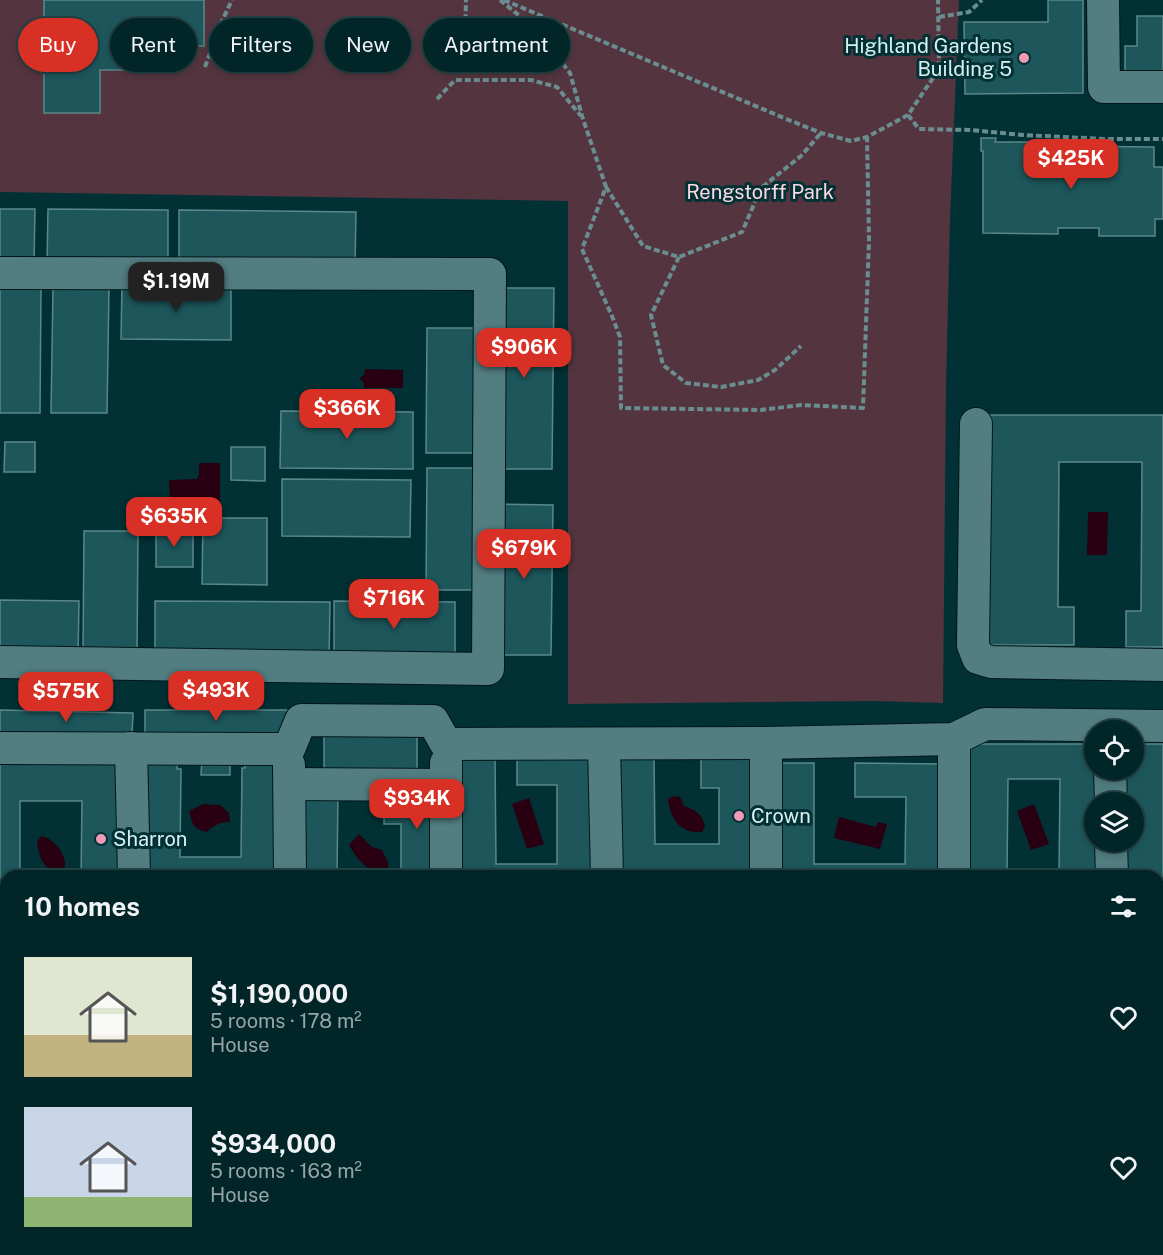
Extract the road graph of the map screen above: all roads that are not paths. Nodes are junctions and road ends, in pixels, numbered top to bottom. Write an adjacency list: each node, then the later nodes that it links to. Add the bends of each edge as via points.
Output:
1 (1103, 0): 2 (lane, via 1104,87)
2 (1163, 87)
3 (0, 273): 5 (lane, via 490,274 488,669)
4 (976, 424): 6 (lane, via 973,645 978,658 991,662)
5 (0, 662)
6 (1163, 664)
7 (1163, 726): 9 (lane)
8 (1084, 727): 10 (lane, via 986,724)
9 (1144, 727)
10 (954, 739): 11 (lane); 25 (lane)
11 (766, 742): 13 (lane); 24 (lane)
12 (446, 744): 13 (lane); 16 (lane, via 433,721 302,720); 18 (lane)
13 (604, 744): 23 (lane)
14 (0, 748): 15 (lane)
15 (131, 748): 16 (lane); 20 (lane)
16 (289, 749): 17 (lane)
17 (290, 784): 18 (lane); 21 (lane)
18 (446, 785): 22 (lane)
19 (1111, 852): 26 (lane)
20 (134, 870)
21 (290, 870)
22 (446, 870)
23 (607, 870)
24 (766, 870)
25 (954, 870)
26 (1112, 870)

